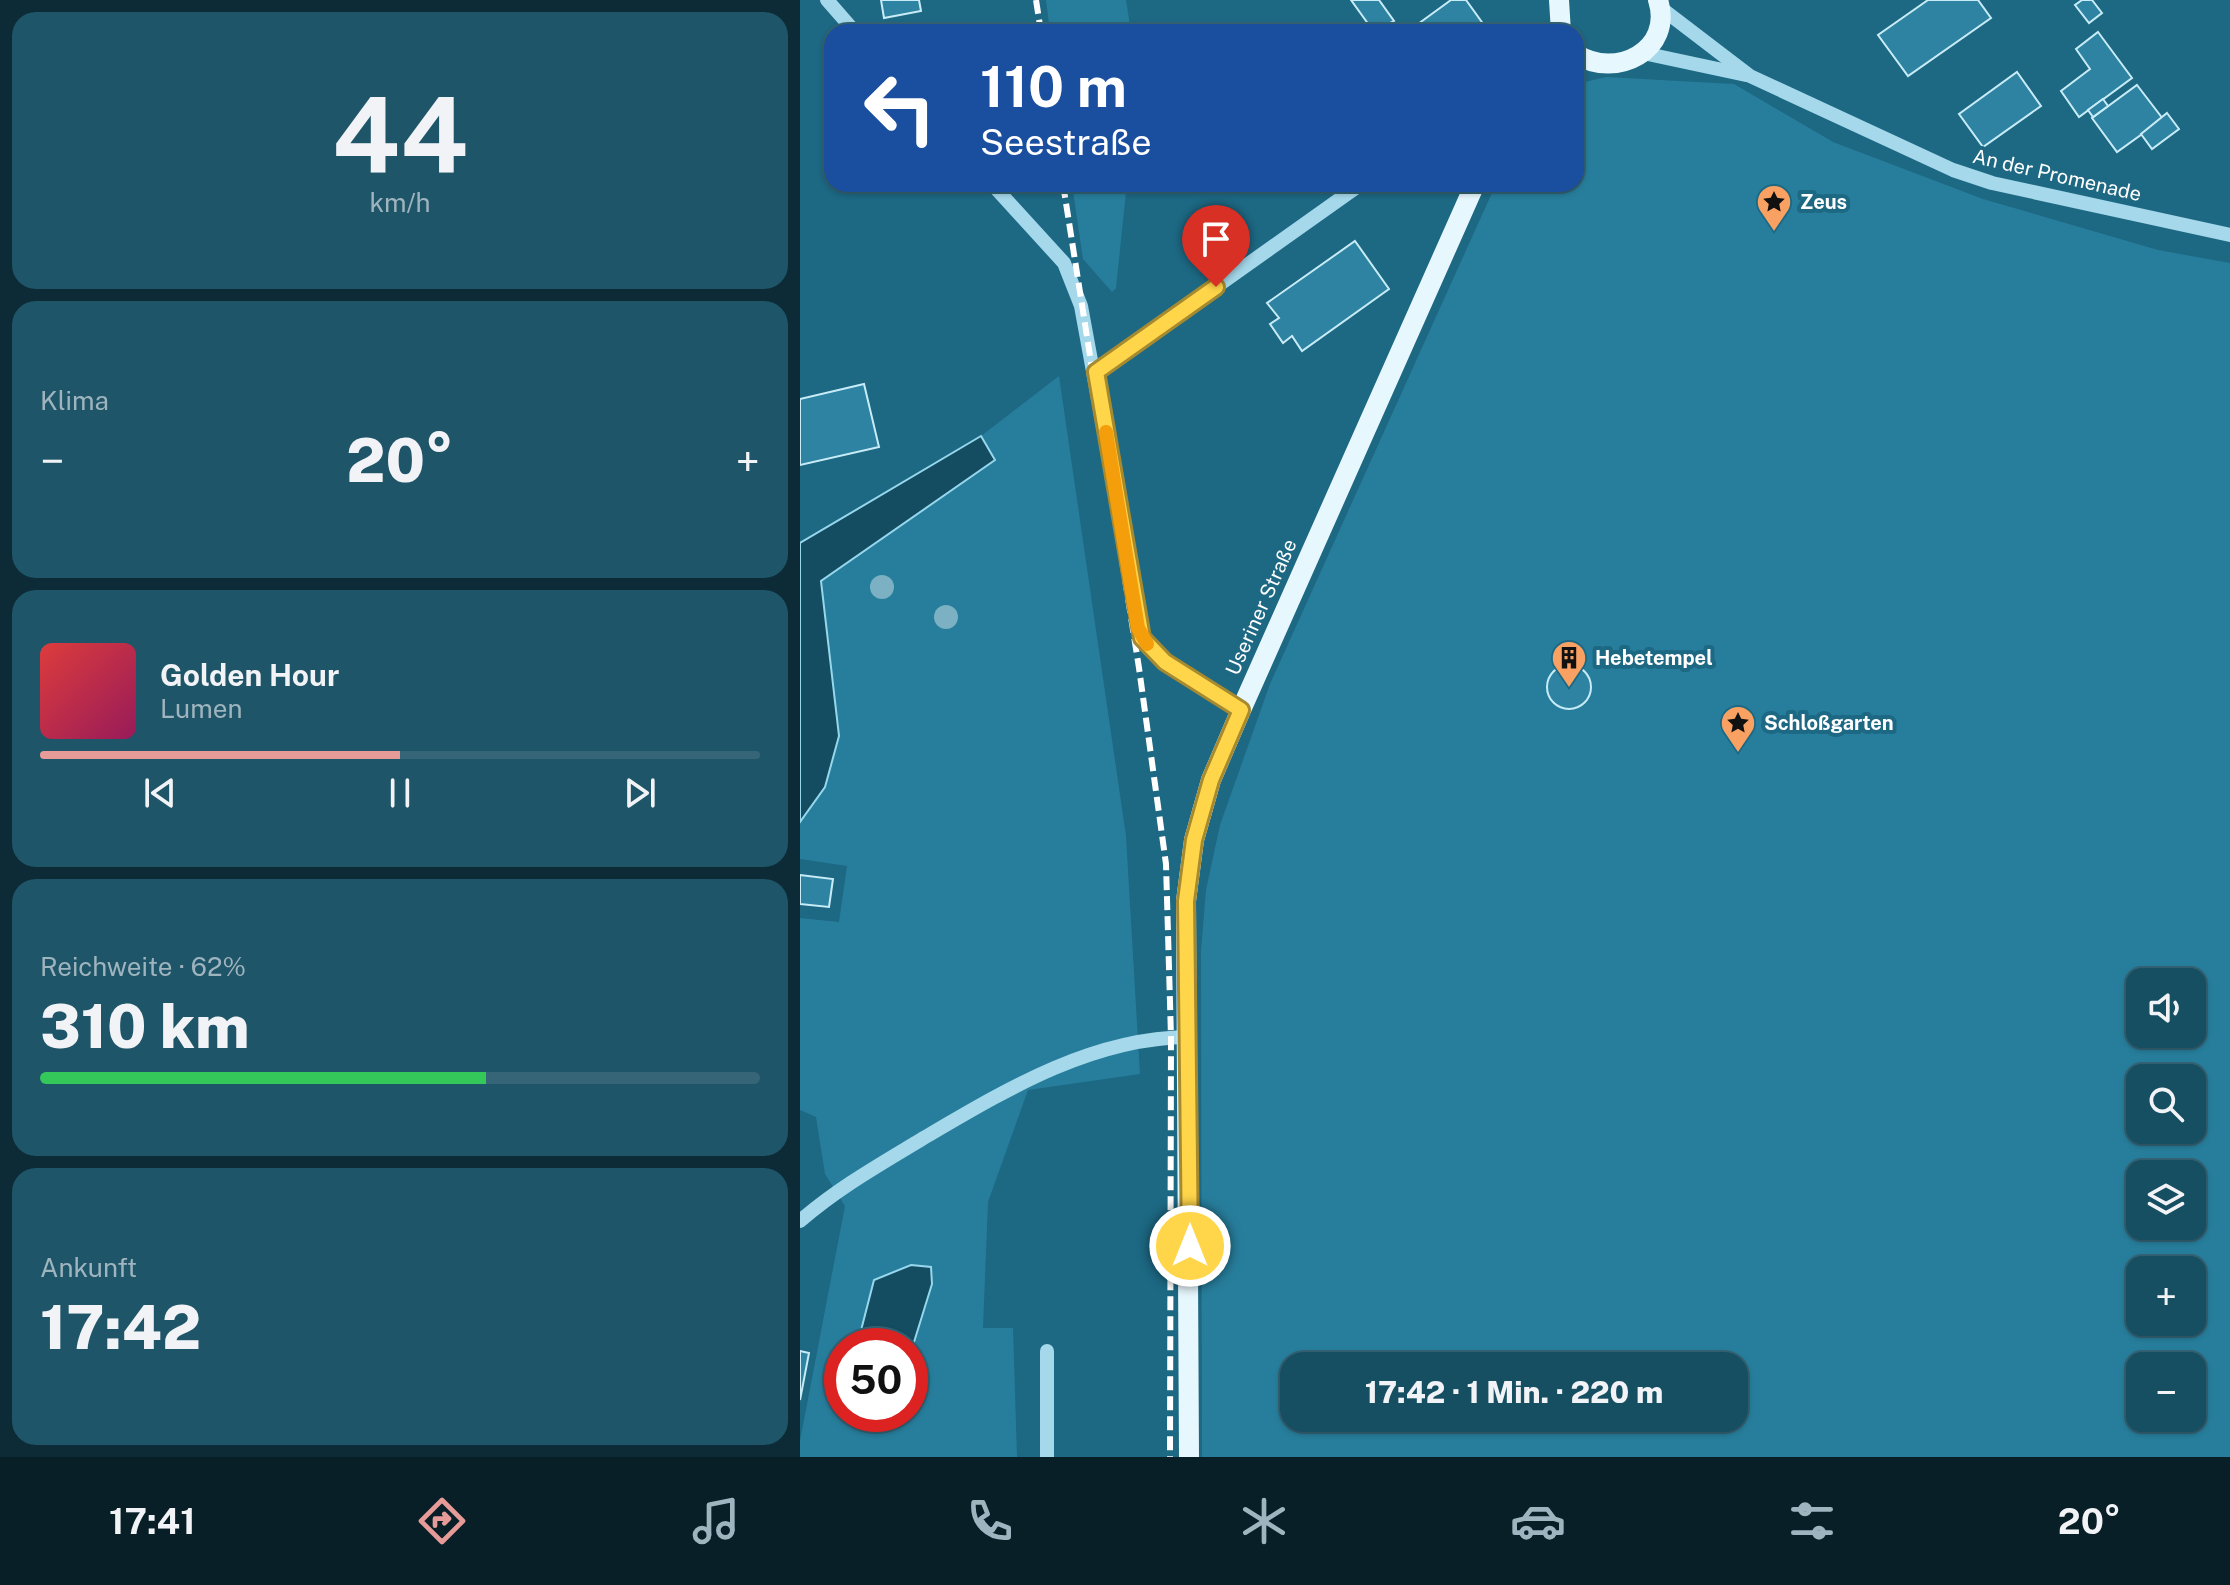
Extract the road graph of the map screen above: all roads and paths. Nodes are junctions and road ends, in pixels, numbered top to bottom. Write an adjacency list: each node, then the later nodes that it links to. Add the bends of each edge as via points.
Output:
1 (827, 0): 4 (street)
2 (1559, 0): 5 (main road)
3 (1659, 4): 6 (main road, via 1658,33); 8 (street, An der Promenade)
4 (848, 24)
5 (1557, 24)
6 (1643, 53): 7 (main road, via 1620,65); 8 (street, An der Promenade)
7 (1584, 58)
8 (1750, 76): 12 (street, An der Promenade, via 1992,183)
9 (999, 192): 13 (street, via 1064,263 1081,306)
10 (1350, 192): 13 (street)
11 (1471, 192): 14 (main road, Useriner Straße)
12 (2230, 235)
13 (1096, 372): 14 (street, via 1142,638 1165,662)
14 (1241, 710): 15 (main road, Useriner Straße, via 1211,780 1194,840 1186,901)
15 (1188, 1037): 16 (street, via 1121,1047 1022,1080 835,1190); 19 (main road, Useriner Straße)
16 (800, 1221)
17 (1047, 1351): 18 (street)
18 (1047, 1457)
19 (1189, 1457)

